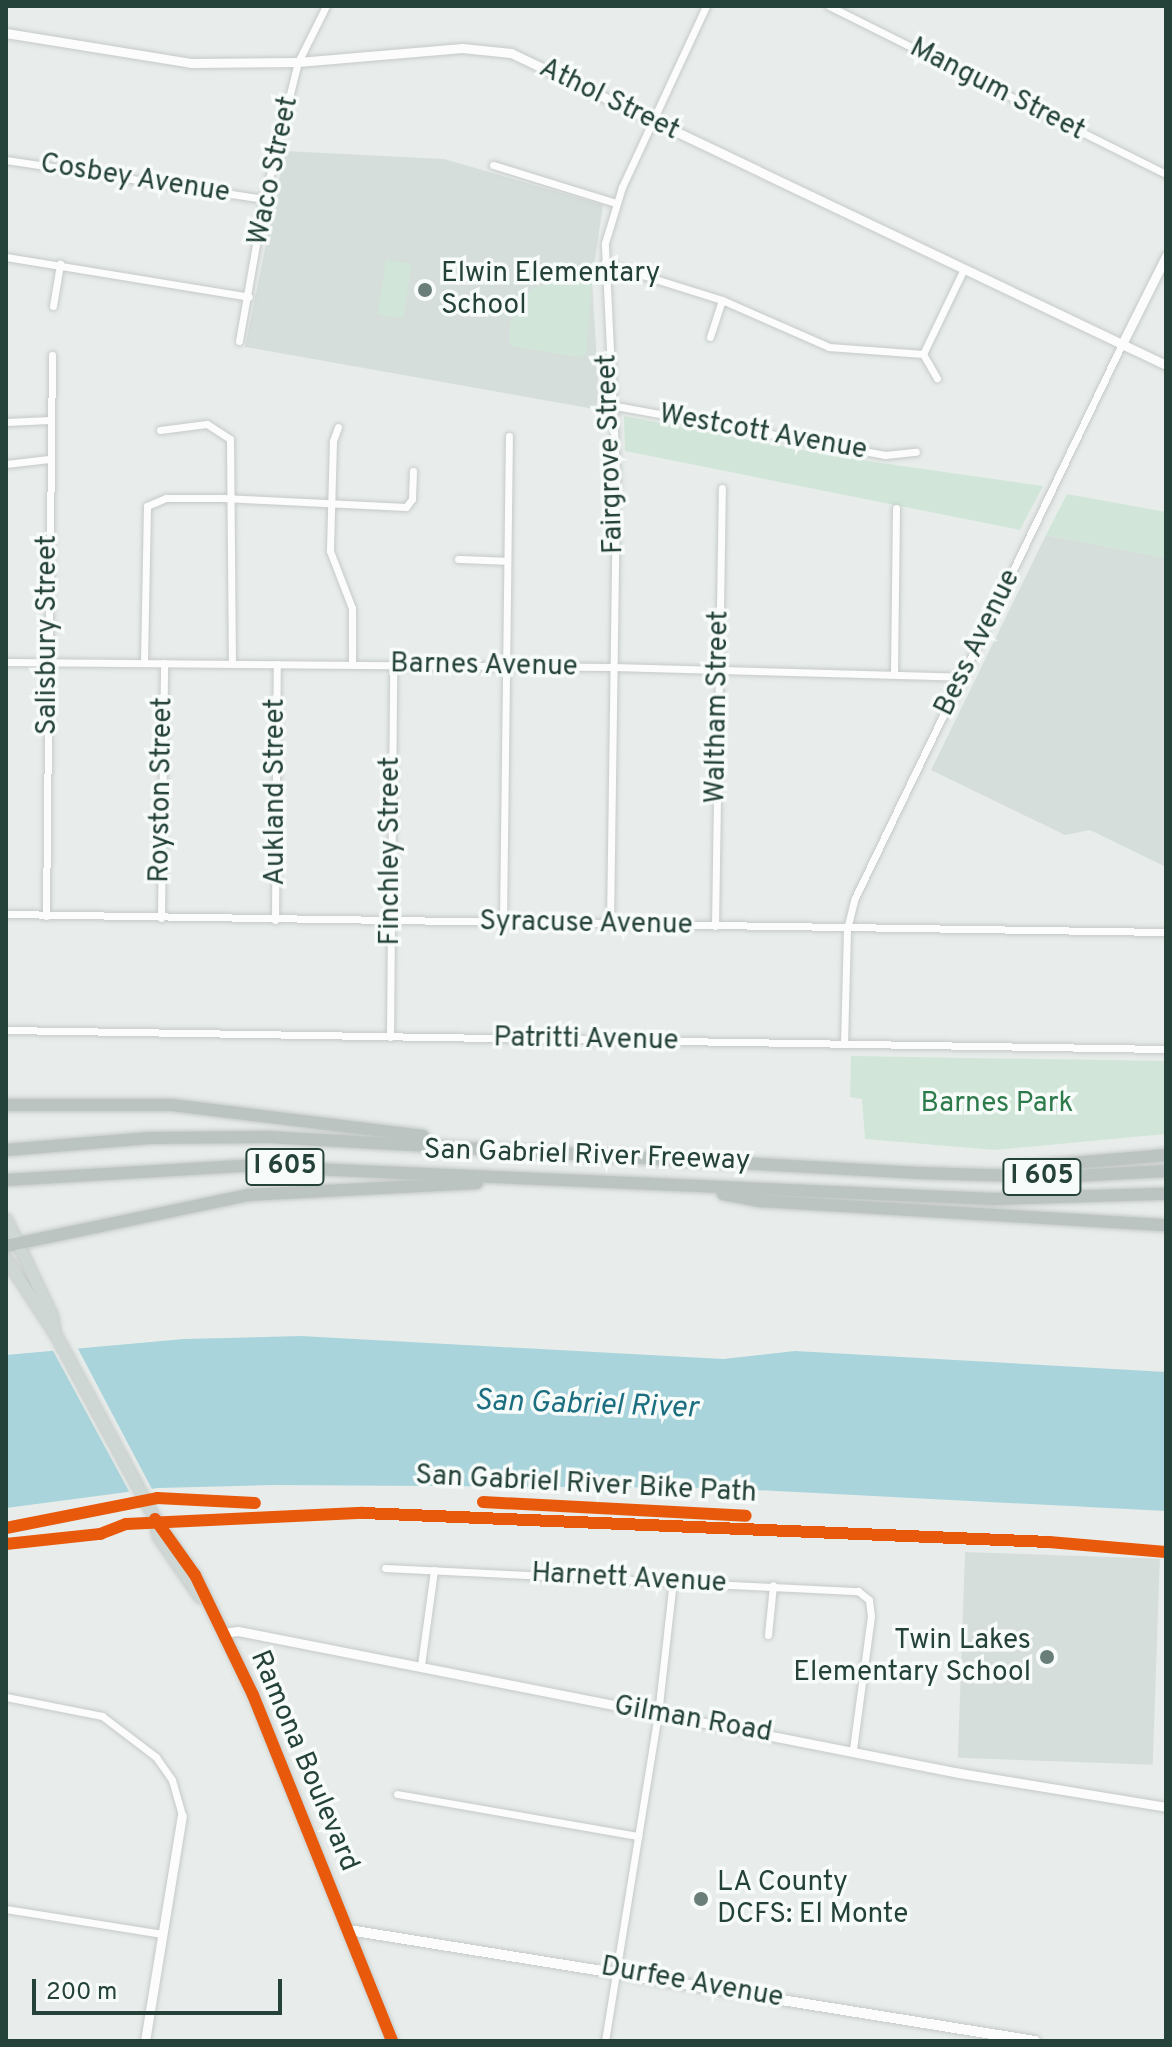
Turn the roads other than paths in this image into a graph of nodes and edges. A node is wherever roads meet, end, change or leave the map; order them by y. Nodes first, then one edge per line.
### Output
1 (326, 6) edge
2 (706, 6) edge
3 (829, 6) edge
4 (6, 33) edge
5 (298, 62) junction
6 (653, 121) junction
7 (6, 160) edge
8 (493, 165) dead end
9 (1166, 174) edge
10 (264, 199) junction
11 (616, 203) junction
12 (1166, 256) edge
13 (6, 257) edge
14 (604, 263) junction
15 (60, 264) junction
16 (963, 271) junction
17 (249, 297) junction
18 (722, 300) junction
19 (53, 306) dead end
20 (710, 337) dead end
21 (239, 341) dead end
22 (1121, 346) junction
23 (923, 354) junction
24 (52, 355) dead end
25 (1166, 365) edge
26 (937, 378) dead end
27 (610, 405) junction
28 (50, 420) junction
29 (6, 422) edge
30 (338, 427) dead end
31 (160, 430) dead end
32 (509, 436) dead end
33 (916, 452) dead end
34 (49, 459) junction
35 (6, 464) edge
36 (413, 471) dead end
37 (722, 488) dead end
38 (233, 500) junction
39 (331, 502) junction
40 (896, 508) dead end
41 (458, 559) dead end
42 (507, 561) junction
43 (6, 662) edge
44 (48, 662) junction
45 (144, 662) junction
46 (164, 663) junction
47 (232, 664) junction
48 (277, 664) junction
49 (352, 664) junction
50 (393, 665) junction
51 (506, 666) junction
52 (613, 667) junction
53 (719, 670) junction
54 (894, 672) junction
55 (962, 677) junction
56 (6, 914) edge
57 (46, 916) junction
58 (161, 918) junction
59 (275, 920) junction
60 (503, 922) junction
61 (391, 923) junction
62 (610, 924) junction
63 (715, 926) junction
64 (847, 929) junction
65 (1166, 932) edge
66 (6, 1030) edge
67 (390, 1037) junction
68 (844, 1044) junction
69 (1166, 1049) edge
70 (6, 1105) edge
71 (509, 1146) junction
72 (6, 1150) edge
73 (1166, 1155) edge
74 (1166, 1171) edge
75 (919, 1173) junction
76 (6, 1180) edge
77 (564, 1181) junction
78 (700, 1190) junction
79 (1166, 1194) edge
80 (1166, 1218) edge
81 (6, 1219) edge
82 (1107, 1221) junction
83 (1166, 1225) edge
84 (13, 1245) edge
85 (6, 1259) edge
86 (54, 1332) junction
87 (385, 1568) dead end
88 (434, 1570) junction
89 (673, 1580) junction
90 (773, 1585) junction
91 (222, 1633) junction
92 (768, 1635) dead end
93 (421, 1665) junction
94 (6, 1697) edge
95 (658, 1714) junction
96 (853, 1750) junction
97 (397, 1794) dead end
98 (1166, 1807) edge
99 (182, 1816) joint
100 (638, 1836) junction
101 (6, 1909) edge
102 (349, 1930) junction
103 (162, 1934) junction
104 (616, 1971) junction
105 (145, 2041) edge
106 (392, 2041) edge
107 (605, 2041) edge
108 (1035, 2041) edge

1 - 5 street, Waco Street
2 - 6 street, Fairgrove Street
3 - 9 street, Mangum Street
4 - 5 street, Athol Street
5 - 6 street, Athol Street
5 - 10 street, Waco Street
6 - 11 street, Fairgrove Street
6 - 16 street, Athol Street
7 - 10 street, Cosbey Avenue
8 - 11 street
10 - 17 street, Waco Street
11 - 14 street, Fairgrove Street
12 - 22 street, Bess Avenue
13 - 15 street
14 - 18 street
14 - 27 street, Fairgrove Street
15 - 17 street
15 - 19 street
16 - 22 street, Athol Street
16 - 23 street
17 - 21 street, Waco Street
18 - 20 street
18 - 23 street
22 - 25 street, Athol Street
22 - 55 street, Bess Avenue
23 - 26 street
24 - 28 street, Salisbury Street
27 - 33 street, Westcott Avenue
27 - 52 street, Fairgrove Street
28 - 29 street
28 - 34 street, Salisbury Street
30 - 39 street
31 - 38 street
32 - 42 street
34 - 35 street
34 - 44 street, Salisbury Street
36 - 39 street
37 - 53 street, Waltham Street
38 - 39 street
38 - 45 street, Royston Street
38 - 47 street
39 - 49 street
40 - 54 street
41 - 42 street
42 - 51 street
43 - 44 street, Barnes Avenue
44 - 45 street, Barnes Avenue
44 - 57 street, Salisbury Street
45 - 46 street, Barnes Avenue
46 - 47 street, Barnes Avenue
46 - 58 street, Royston Street
47 - 48 street, Barnes Avenue
48 - 49 street, Barnes Avenue
48 - 59 street, Aukland Street
49 - 50 street, Barnes Avenue
50 - 51 street, Barnes Avenue
50 - 61 street, Finchley Street
51 - 52 street, Barnes Avenue
51 - 60 street
52 - 53 street, Barnes Avenue
52 - 62 street, Fairgrove Street
53 - 54 street, Barnes Avenue
53 - 63 street, Waltham Street
54 - 55 street, Barnes Avenue
55 - 64 street, Bess Avenue
56 - 57 street, Syracuse Avenue
57 - 58 street, Syracuse Avenue
58 - 59 street, Syracuse Avenue
59 - 61 street, Syracuse Avenue
60 - 61 street, Syracuse Avenue
60 - 62 street, Syracuse Avenue
61 - 67 street, Finchley Street
62 - 63 street, Syracuse Avenue
63 - 64 street, Syracuse Avenue
64 - 65 street, Syracuse Avenue
64 - 68 street, Bess Avenue
66 - 67 street, Patritti Avenue
67 - 68 street, Patritti Avenue
68 - 69 street, Patritti Avenue
70 - 71 highway
71 - 72 highway, San Gabriel River Freeway / I 605
71 - 75 highway, San Gabriel River Freeway / I 605
73 - 75 highway
74 - 75 highway, San Gabriel River Freeway / I 605
76 - 77 highway, San Gabriel River Freeway / I 605
77 - 78 highway, San Gabriel River Freeway / I 605
77 - 84 highway
78 - 79 highway, San Gabriel River Freeway / I 605
78 - 82 highway
80 - 82 highway
81 - 84 main road, Ramona Boulevard
82 - 83 highway
84 - 86 main road, Ramona Boulevard
85 - 86 main road, Ramona Boulevard
86 - 91 main road, Ramona Boulevard
87 - 88 street, Harnett Avenue
88 - 89 street, Harnett Avenue
88 - 93 street
89 - 90 street, Harnett Avenue
89 - 95 street
90 - 92 street
90 - 96 street, Harnett Avenue
91 - 93 street, Gilman Road
91 - 102 main road, Ramona Boulevard
93 - 95 street, Gilman Road
94 - 99 street
95 - 96 street, Gilman Road
95 - 100 street
96 - 98 street, Gilman Road
97 - 100 street
99 - 103 street
100 - 104 street
101 - 103 street
102 - 104 main road, Durfee Avenue
102 - 106 main road, Ramona Boulevard
103 - 105 street
104 - 107 street
104 - 108 main road, Durfee Avenue

